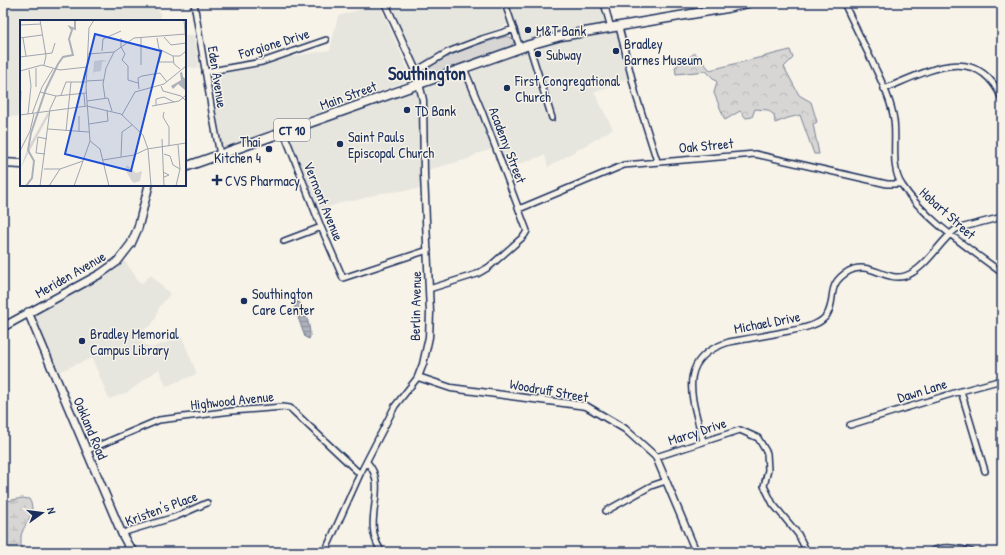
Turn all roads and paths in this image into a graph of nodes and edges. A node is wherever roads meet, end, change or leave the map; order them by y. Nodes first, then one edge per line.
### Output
1 (194, 3) edge
2 (385, 3) edge
3 (505, 3) edge
4 (604, 3) edge
5 (748, 3) edge
6 (844, 3) edge
7 (726, 5) edge
8 (615, 27) junction
9 (514, 29) junction
10 (326, 40) dead end
11 (524, 46) junction
12 (464, 68) junction
13 (416, 71) junction
14 (205, 72) junction
15 (420, 83) junction
16 (884, 89) junction
17 (1002, 99) edge
18 (552, 118) dead end
19 (284, 133) junction
20 (220, 155) junction
21 (657, 161) junction
22 (3, 163) edge
23 (20, 164) edge
24 (186, 168) edge
25 (901, 184) junction
26 (149, 186) edge
27 (519, 210) junction
28 (1002, 217) edge
29 (321, 227) junction
30 (950, 234) junction
31 (284, 241) dead end
32 (428, 250) junction
33 (1002, 273) edge
34 (429, 289) junction
35 (28, 312) junction
36 (3, 327) edge
37 (418, 377) junction
38 (1002, 380) edge
39 (961, 391) junction
40 (850, 425) dead end
41 (703, 441) junction
42 (86, 451) junction
43 (656, 457) junction
44 (366, 462) junction
45 (985, 471) dead end
46 (360, 474) junction
47 (666, 481) junction
48 (207, 503) dead end
49 (606, 511) dead end
50 (122, 534) junction
51 (380, 549) dead end
52 (134, 552) edge
53 (325, 552) edge
54 (696, 552) edge
55 (807, 552) edge
56 (931, 552) edge
57 (972, 552) edge

1 - 14 street, Eden Avenue
2 - 13 street, Berlin Avenue
3 - 9 street
4 - 8 street
5 - 7 highway, CT 10
6 - 16 street, Hobart Street
7 - 8 highway, CT 10
8 - 11 highway, CT 10
8 - 21 street
9 - 11 street
9 - 13 street
10 - 14 street, Forgione Drive
11 - 12 highway, Main Street / CT 10
11 - 18 street
12 - 15 highway, Main Street / CT 10
12 - 27 street, Academy Street
13 - 15 street, Berlin Avenue
14 - 20 street, Eden Avenue
15 - 19 highway, Main Street / CT 10
15 - 32 street, Berlin Avenue
16 - 17 street
16 - 25 street, Hobart Street
19 - 20 highway, Main Street / CT 10
19 - 29 street, Vermont Avenue
20 - 24 highway, Main Street / CT 10
21 - 25 street, Oak Street
21 - 27 street, Oak Street
22 - 23 highway
25 - 30 street, Hobart Street
26 - 35 main road, Meriden Avenue
27 - 34 street, Academy Street
28 - 30 street
29 - 31 street
29 - 32 street, Vermont Avenue
30 - 33 street, Hobart Street
30 - 41 street, Michael Drive
32 - 34 street, Berlin Avenue
34 - 37 street, Berlin Avenue
35 - 36 main road, Meriden Avenue
35 - 42 main road, Oakland Road
37 - 43 street, Woodruff Street
37 - 44 street, Berlin Avenue
38 - 39 street, Dawn Lane
39 - 40 street, Dawn Lane
39 - 45 street
41 - 43 street, Marcy Drive
41 - 55 street, Marcy Drive
42 - 46 street, Highwood Avenue
42 - 50 main road, Oakland Road
43 - 47 street, Woodruff Street
44 - 46 street, Berlin Avenue
44 - 51 street
46 - 53 street, Berlin Avenue
47 - 49 street
47 - 54 street, Woodruff Street
48 - 50 street, Kristen's Place
50 - 52 main road, Oakland Road
56 - 57 street

